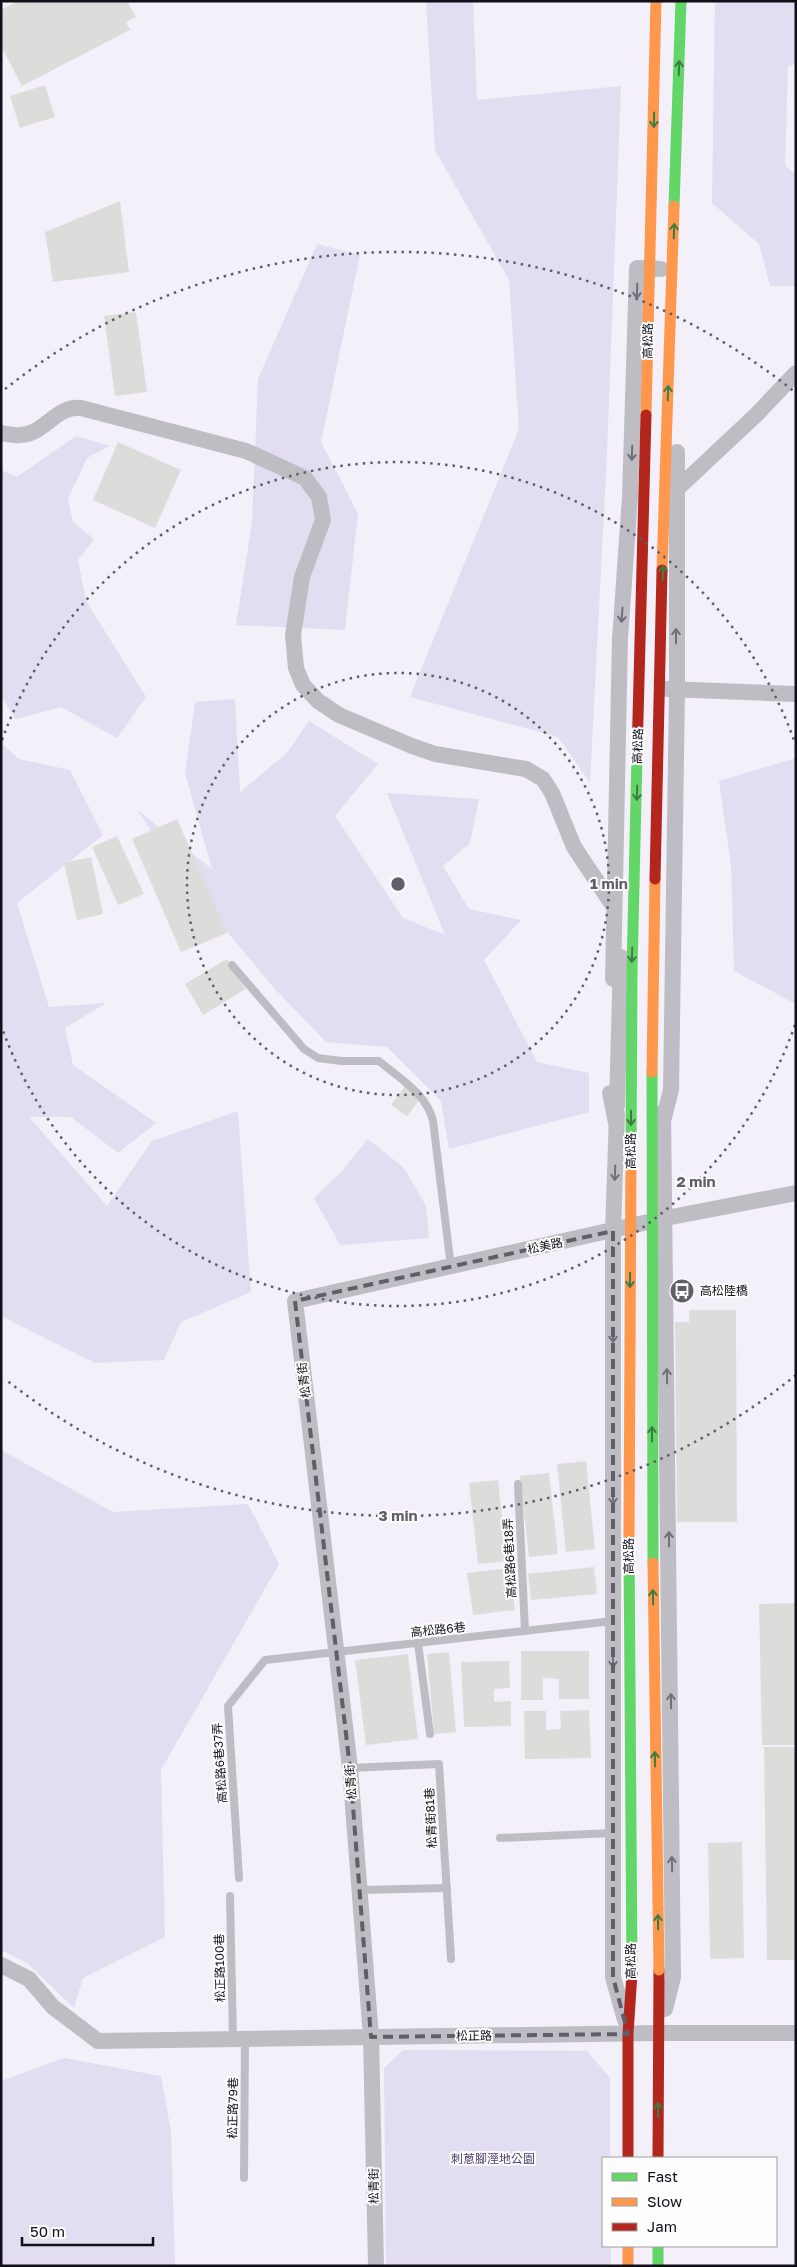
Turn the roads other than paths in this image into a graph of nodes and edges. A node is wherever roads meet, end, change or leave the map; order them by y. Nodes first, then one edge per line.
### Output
1 (656, 1) edge
2 (681, 1) edge
3 (796, 373) edge
4 (1, 433) edge
5 (676, 490) junction
6 (630, 497) junction
7 (641, 639) junction
8 (660, 639) junction
9 (619, 686) junction
10 (677, 689) junction
11 (796, 694) edge
12 (614, 907) junction
13 (232, 965) dead end
14 (663, 1121) junction
15 (616, 1123) junction
16 (796, 1194) edge
17 (666, 1218) junction
18 (612, 1231) junction
19 (452, 1267) junction
20 (295, 1301) joint
21 (518, 1484) dead end
22 (613, 1621) junction
23 (525, 1631) junction
24 (418, 1643) junction
25 (336, 1652) junction
26 (265, 1660) joint
27 (430, 1734) dead end
28 (350, 1768) junction
29 (613, 1832) junction
30 (500, 1838) dead end
31 (239, 1878) dead end
32 (447, 1888) junction
33 (360, 1890) junction
34 (230, 1896) dead end
35 (451, 1959) dead end
36 (1, 1965) edge
37 (658, 2033) junction
38 (796, 2033) edge
39 (628, 2034) junction
40 (371, 2037) junction
41 (239, 2039) junction
42 (628, 2157) edge
43 (658, 2157) edge
44 (244, 2178) dead end
45 (628, 2247) edge
46 (658, 2247) edge
47 (376, 2266) edge
48 (628, 2266) edge
49 (658, 2266) edge

1 -> 7 street, 高松路, bridge
8 -> 2 street, 高松路, bridge
3 - 5 street
4 - 12 street
5 - 6 street
5 -> 6 street, 高松路
10 -> 5 street, 高松路
6 -> 9 street, 高松路
7 - 15 street, 高松路, bridge
7 -> 39 street, 高松路, bridge
8 - 14 street, 高松路, bridge
37 -> 8 street, 高松路, bridge
9 - 10 street
9 - 12 street, 高松路
10 - 11 street
10 - 14 street, 高松路
12 - 15 street, 高松路
13 - 19 lane
14 - 17 street, 高松路
15 -> 18 street, 高松路
16 - 17 street, 松美路
17 - 18 street, 松美路
37 -> 17 street, 高松路
18 - 19 street, 松美路
18 -> 22 street, 高松路
19 - 20 street, 松美路
20 - 25 street, 松青街
21 - 23 lane, 高松路6巷18弄
22 - 23 lane, 高松路6巷
22 -> 29 street, 高松路
23 - 24 lane, 高松路6巷
24 - 25 lane, 高松路6巷
24 - 27 lane
25 - 26 lane, 高松路6巷
25 - 28 street, 松青街
26 - 31 lane, 高松路6巷37弄
28 - 32 lane, 松青街81巷
28 - 33 street, 松青街
29 - 30 lane
29 - 39 street, 高松路
32 - 33 lane
32 - 35 lane, 松青街81巷
33 - 40 street, 松青街
34 - 41 lane, 松正路100巷
36 - 41 street, 松正路
37 - 38 street, 松正路
37 - 39 street, 松正路
43 -> 37 street, 高松路
39 - 40 street, 松正路
39 - 42 street, 高松路
40 - 41 street, 松正路
40 - 47 street, 松青街
41 - 44 lane, 松正路79巷
45 - 48 street
46 - 49 street

